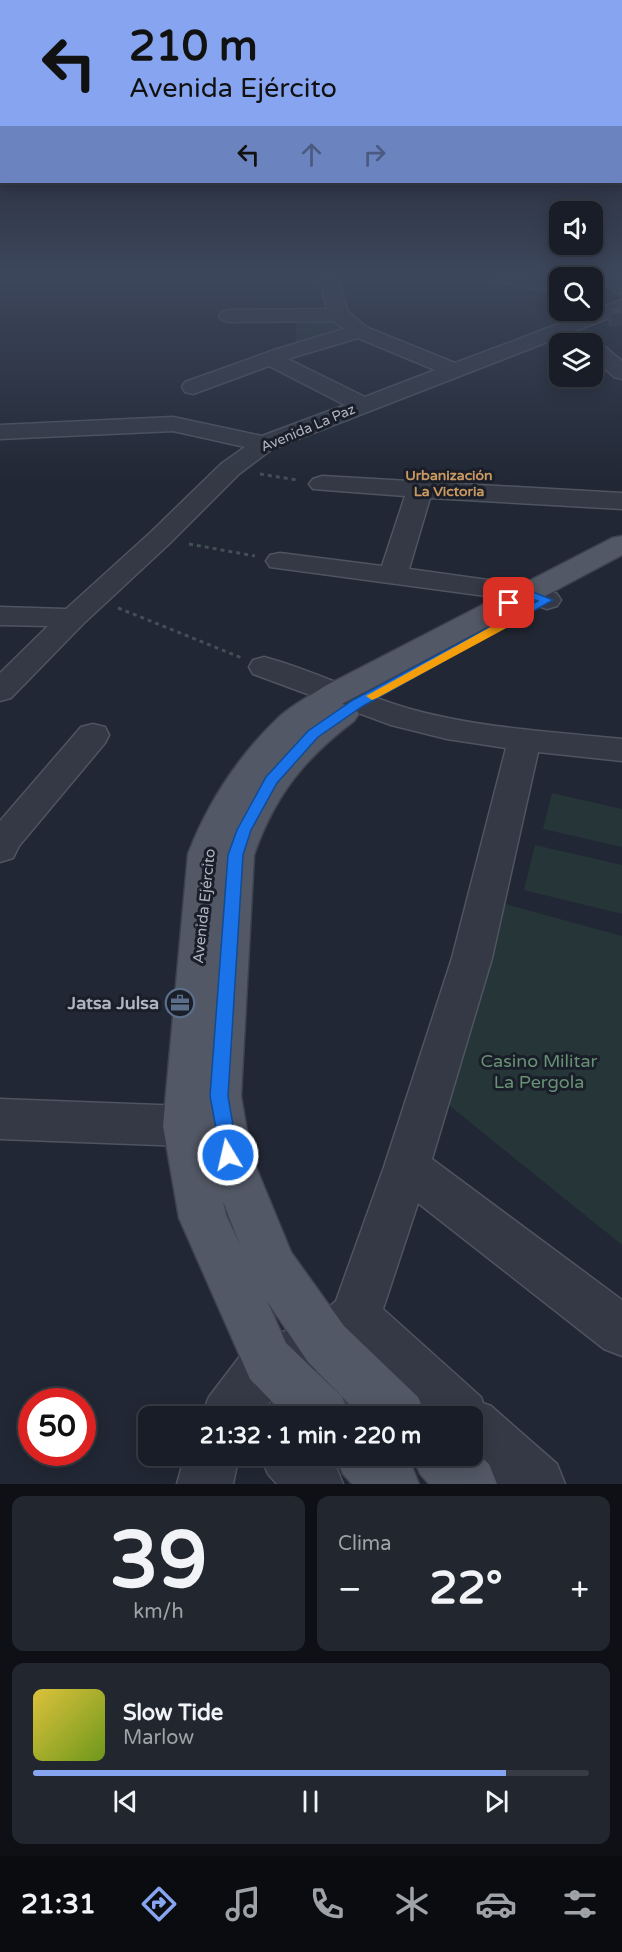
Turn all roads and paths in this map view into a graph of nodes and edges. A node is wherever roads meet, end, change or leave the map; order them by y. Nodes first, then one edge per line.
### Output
1 (275, 345) edge
2 (312, 345) edge
3 (393, 345) edge
4 (521, 345) edge
5 (603, 355) edge
6 (277, 356) junction
7 (454, 371) junction
8 (622, 372) edge
9 (194, 387) dead end
10 (363, 405) junction
11 (0, 432) edge
12 (264, 444) junction
13 (230, 469) junction
14 (322, 484) joint
15 (419, 491) junction
16 (622, 501) edge
17 (160, 538) junction
18 (622, 544) edge
19 (622, 560) edge
20 (280, 561) joint
21 (393, 574) junction
22 (96, 597) junction
23 (538, 597) junction
24 (0, 616) edge
25 (73, 618) junction
26 (264, 667) joint
27 (0, 691) edge
28 (347, 698) junction
29 (93, 735) dead end
30 (524, 740) junction
31 (622, 750) edge
32 (0, 849) edge
33 (221, 855) junction
34 (0, 1119) edge
35 (185, 1126) junction
36 (407, 1167) junction
37 (340, 1331) junction
38 (622, 1331) edge
39 (268, 1361) junction
40 (242, 1406) edge
41 (313, 1406) edge
42 (392, 1406) edge
43 (448, 1406) edge
44 (483, 1435) edge
45 (209, 1466) edge
46 (298, 1466) edge
47 (373, 1466) edge
48 (450, 1466) edge
49 (205, 1484) edge
50 (315, 1484) edge
51 (391, 1484) edge
52 (469, 1484) edge
53 (537, 1484) edge

1 - 6 street
2 - 6 street
3 - 7 street
4 - 7 street, Avenida La Paz
5 - 8 street
6 - 9 street
6 - 10 street
7 - 10 street, Avenida La Paz
10 - 12 street, Avenida La Paz
11 - 12 street
12 - 13 street, Avenida La Paz
13 - 14 path
13 - 17 street, Avenida La Paz
14 - 15 street
15 - 16 street
15 - 21 street
17 - 20 path
17 - 22 street, Avenida La Paz
18 - 23 main road, Avenida Ejército
19 - 23 main road, Avenida Ejército
20 - 21 street
21 - 23 street
22 - 25 street, Avenida La Paz
22 - 26 path
23 - 28 main road, Avenida Ejército
24 - 25 street
25 - 27 street, Avenida La Paz
26 - 28 street
28 - 30 street
28 - 33 main road, Avenida Ejército
29 - 32 street
30 - 31 street
30 - 36 street
33 - 35 main road, Avenida Ejército
33 - 37 main road, Avenida Ejército
34 - 35 street
35 - 39 main road, Avenida Ejército
36 - 37 street
36 - 38 street
37 - 39 street
37 - 42 main road, Avenida Ejército
37 - 43 street
39 - 40 street
39 - 41 main road, Avenida Ejército
44 - 53 street
45 - 49 street
46 - 50 street
47 - 51 main road
48 - 52 main road

